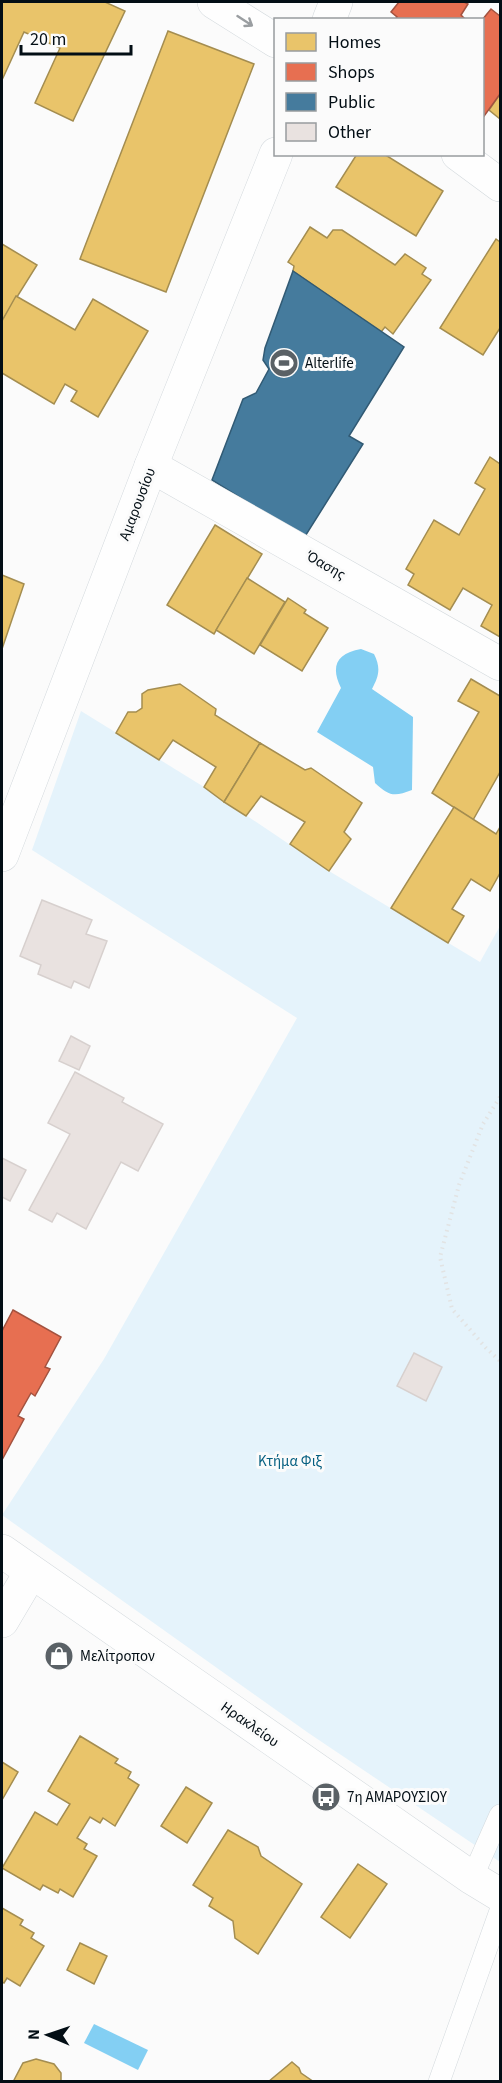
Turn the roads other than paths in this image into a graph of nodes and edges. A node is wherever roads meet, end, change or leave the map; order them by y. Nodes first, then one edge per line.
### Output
1 (214, 2) edge
2 (336, 2) edge
3 (330, 18) edge
4 (274, 40) edge
5 (275, 156) edge
6 (461, 156) edge
7 (501, 186) edge
8 (152, 466) junction
9 (501, 664) edge
10 (2, 850) edge
11 (2, 1551) edge
12 (31, 1572) junction
13 (2, 1621) edge
14 (501, 1815) edge
15 (472, 1878) junction
16 (501, 1894) edge
17 (501, 1911) edge
18 (439, 2082) edge

1 -> 4 main road
2 - 3 main road
5 - 8 main road, Αμαρουσίου
6 - 7 main road
8 - 9 main road, Όασης
8 - 10 main road, Αμαρουσίου
11 - 12 main road, Ηρακλείου
12 - 13 main road
12 - 15 main road, Ηρακλείου
14 - 15 lane
15 - 16 main road, Ηρακλείου
17 - 18 lane

